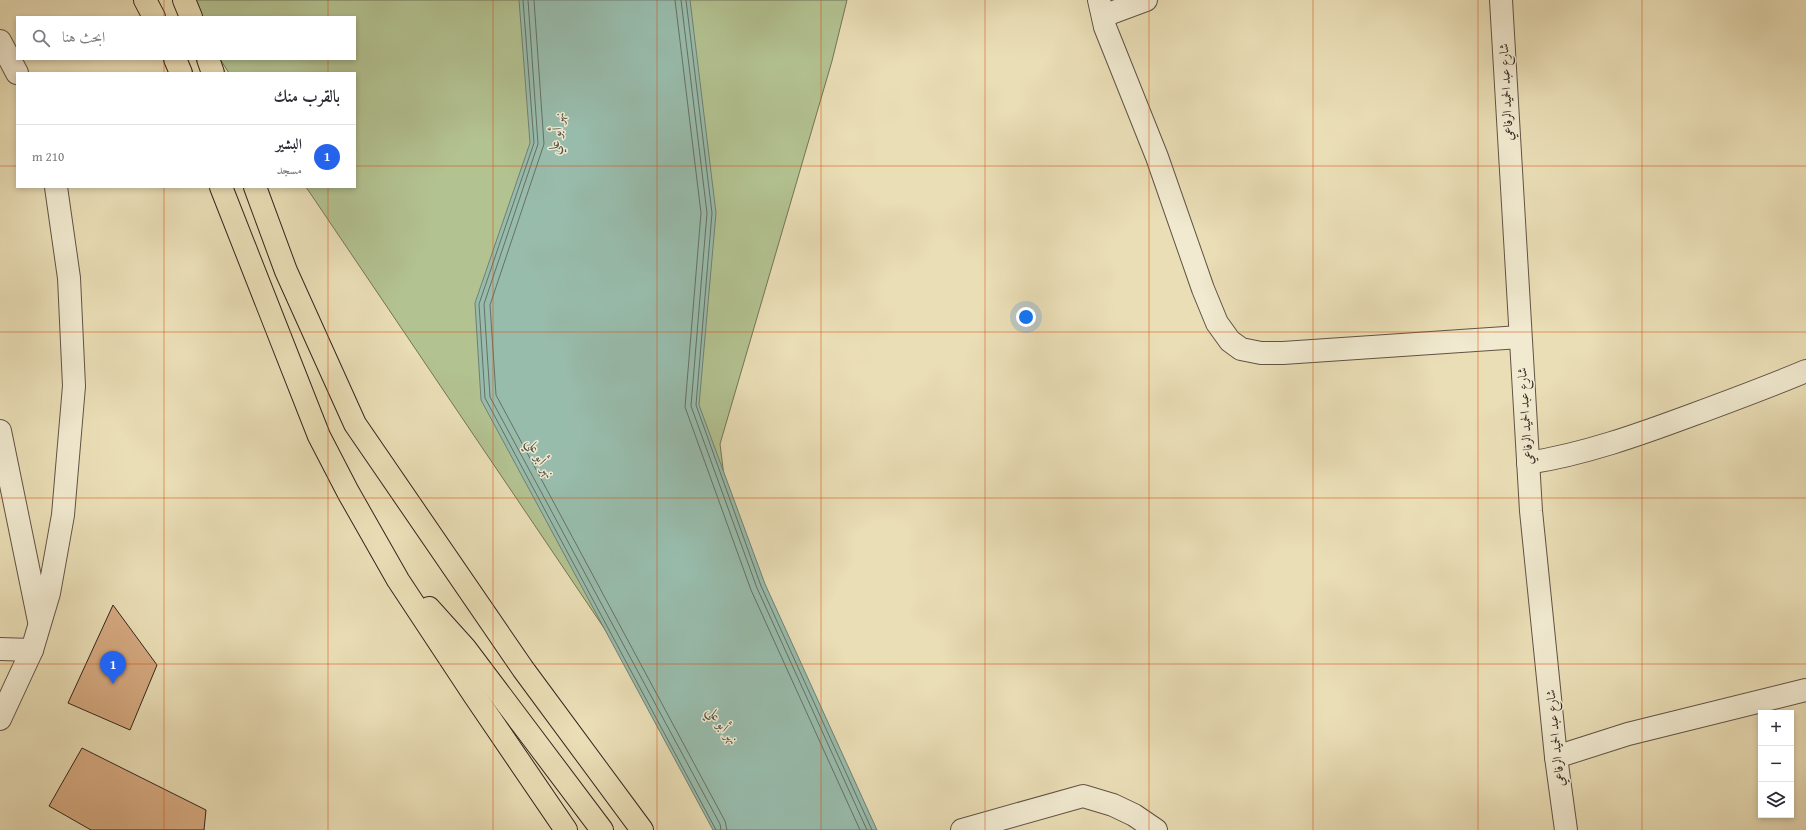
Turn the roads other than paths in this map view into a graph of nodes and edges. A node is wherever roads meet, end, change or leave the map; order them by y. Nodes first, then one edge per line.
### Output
1 (145, 0) edge
2 (184, 0) edge
3 (1146, 0) edge
4 (1501, 0) edge
5 (1101, 8) edge
6 (153, 16) edge
7 (191, 16) edge
8 (0, 41) edge
9 (175, 60) edge
10 (208, 60) edge
11 (16, 72) edge
12 (181, 72) edge
13 (213, 72) edge
14 (56, 188) edge
15 (221, 188) edge
16 (255, 188) edge
17 (1520, 338) junction
18 (1806, 371) edge
19 (0, 430) edge
20 (1528, 463) junction
21 (398, 580) junction
22 (39, 623) junction
23 (0, 649) edge
24 (32, 650) junction
25 (1806, 690) edge
26 (0, 719) edge
27 (1556, 757) junction
28 (566, 830) edge
29 (602, 830) edge
30 (642, 830) edge
31 (962, 830) edge
32 (1156, 830) edge
33 (1566, 830) edge

1 - 6 main road
2 - 7 main road
3 - 5 street
4 - 17 street, شارع عبد الحميد الرفاعي
5 - 17 street
8 - 11 street
9 - 12 main road
10 - 13 main road
14 - 22 street
15 - 21 main road
16 - 30 main road
17 - 20 street, شارع عبد الحميد الرفاعي
18 - 20 street
19 - 22 street
20 - 27 street, شارع عبد الحميد الرفاعي
21 - 28 main road
21 - 29 main road
22 - 24 street
23 - 24 street
24 - 26 street
25 - 27 street
27 - 33 street, شارع عبد الحميد الرفاعي
31 - 32 street

